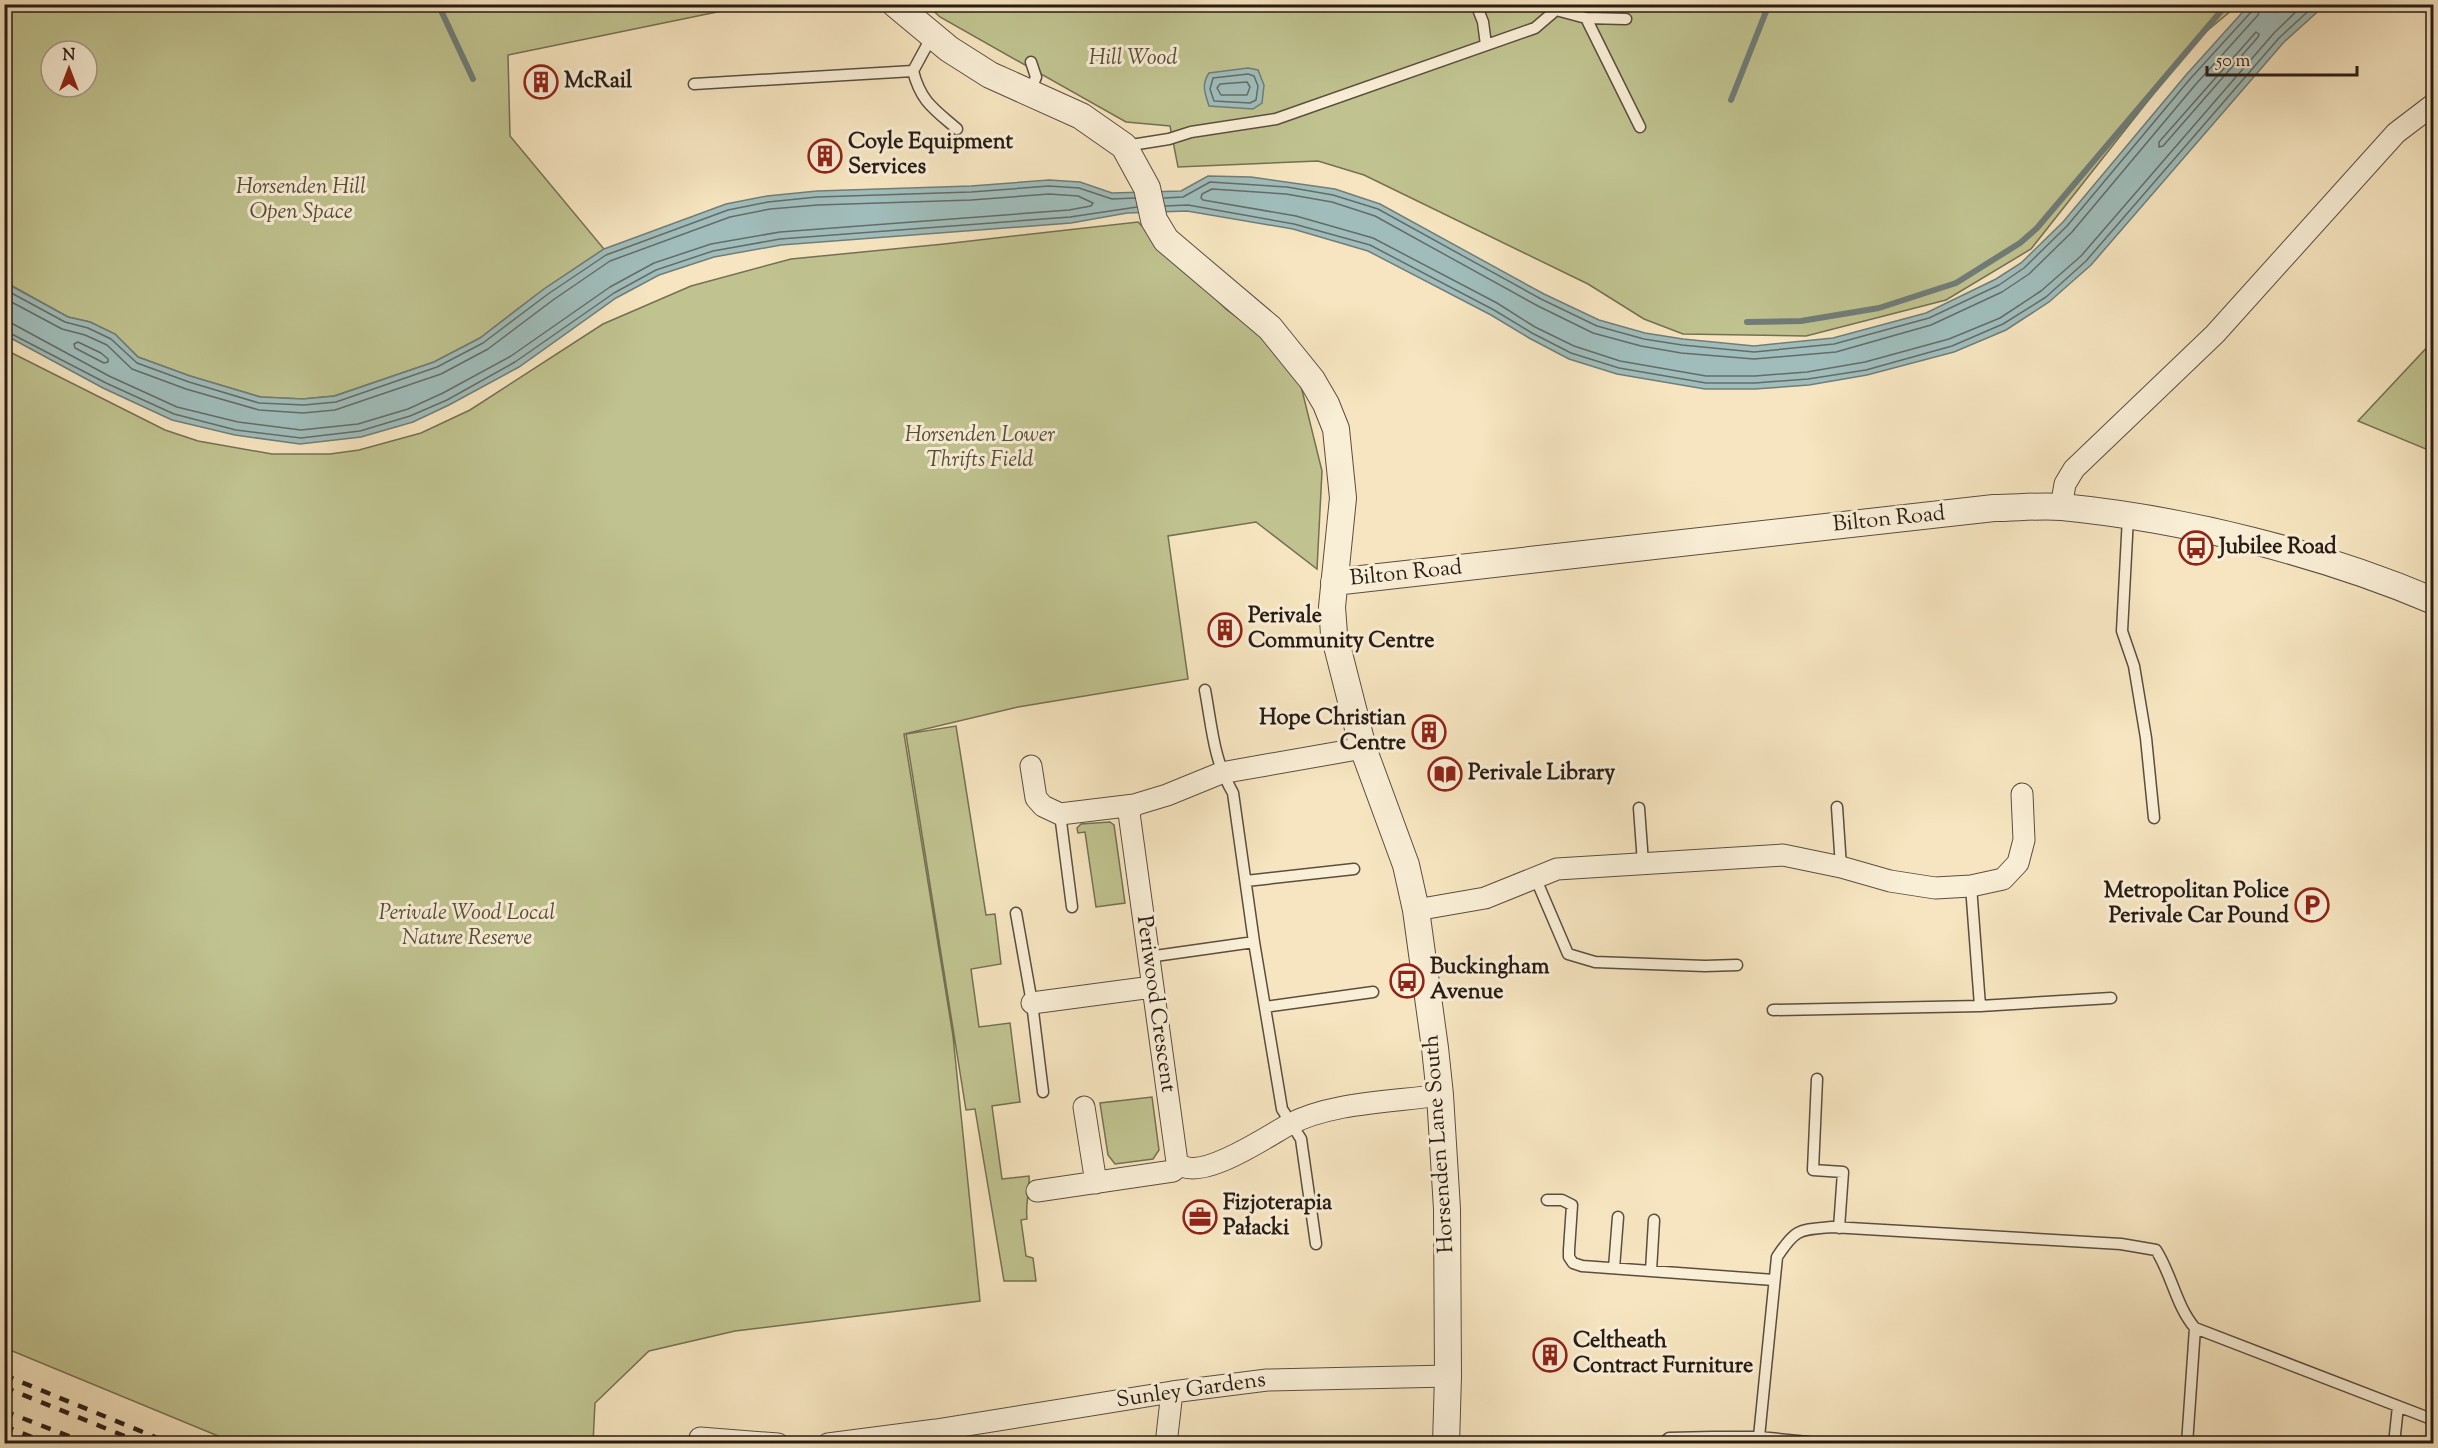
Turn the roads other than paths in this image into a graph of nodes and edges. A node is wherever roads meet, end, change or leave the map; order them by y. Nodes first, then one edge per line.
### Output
1 (895, 4) edge
2 (1476, 4) edge
3 (1557, 7) edge
4 (1586, 18) junction
5 (1626, 20) dead end
6 (932, 36) junction
7 (1486, 45) junction
8 (1031, 62) dead end
9 (913, 71) junction
10 (694, 84) dead end
11 (1030, 92) junction
12 (2433, 104) edge
13 (1640, 127) dead end
14 (957, 129) dead end
15 (1124, 146) junction
16 (2061, 507) junction
17 (2128, 517) junction
18 (1334, 582) junction
19 (2433, 601) edge
20 (1205, 690) dead end
21 (1363, 748) junction
22 (1030, 766) dead end
23 (1221, 773) junction
24 (2022, 794) dead end
25 (1134, 805) junction
26 (1837, 807) dead end
27 (1639, 808) dead end
28 (1060, 814) junction
29 (2154, 818) dead end
30 (1643, 863) junction
31 (1841, 867) junction
32 (1354, 869) dead end
33 (1535, 877) junction
34 (1246, 881) junction
35 (1971, 886) junction
36 (1071, 907) dead end
37 (1416, 910) junction
38 (1016, 913) dead end
39 (1254, 942) junction
40 (1148, 957) junction
41 (1737, 965) dead end
42 (1152, 987) junction
43 (1373, 992) dead end
44 (2111, 998) dead end
45 (1032, 1003) junction
46 (1980, 1006) junction
47 (1265, 1007) junction
48 (1773, 1010) dead end
49 (1817, 1079) dead end
50 (1043, 1092) dead end
51 (1440, 1095) junction
52 (1084, 1107) dead end
53 (1291, 1123) junction
54 (1180, 1165) junction
55 (1096, 1183) junction
56 (1037, 1191) dead end
57 (1547, 1200) dead end
58 (1618, 1217) dead end
59 (1654, 1220) dead end
60 (1839, 1228) junction
61 (1316, 1244) dead end
62 (1614, 1268) junction
63 (1651, 1271) junction
64 (1774, 1280) junction
65 (2195, 1328) junction
66 (1448, 1376) junction
67 (1172, 1392) junction
68 (2398, 1406) junction
69 (2433, 1420) edge
70 (932, 1437) edge
71 (1759, 1437) junction
72 (728, 1443) edge
73 (778, 1443) edge
74 (828, 1443) edge
75 (1166, 1443) edge
76 (1446, 1443) edge
77 (1662, 1443) edge
78 (1828, 1443) edge
79 (2187, 1443) edge
80 (2394, 1443) edge

1 - 6 street
2 - 7 lane
3 - 4 lane
3 - 7 lane
4 - 5 lane
4 - 13 lane
6 - 9 lane
6 - 11 street
7 - 15 lane
8 - 11 lane
9 - 10 lane
9 - 14 lane
11 - 15 street
12 - 16 street
15 - 18 street, Horsenden Lane South
16 - 17 street, Bilton Road
16 - 18 street, Bilton Road
17 - 19 street, Bilton Road
17 - 29 lane
18 - 21 street, Horsenden Lane South
20 - 23 lane
21 - 23 street
21 - 37 street, Horsenden Lane South
22 - 28 street
23 - 25 street
23 - 34 lane
24 - 35 street
25 - 28 street
25 - 40 street, Periwood Crescent
26 - 31 lane
27 - 30 lane
28 - 36 lane
30 - 31 street
30 - 33 street
31 - 35 street
32 - 34 lane
33 - 37 street
33 - 41 lane
34 - 39 lane
35 - 46 lane
37 - 51 street, Horsenden Lane South
38 - 45 lane
39 - 40 lane
39 - 47 lane
40 - 42 street, Periwood Crescent
42 - 45 street
42 - 54 street, Periwood Crescent
43 - 47 lane
44 - 46 lane
45 - 50 lane
46 - 48 lane
47 - 53 lane
49 - 60 lane
51 - 53 street
51 - 66 street, Horsenden Lane South
52 - 55 street
53 - 54 street
53 - 61 lane
54 - 55 street
55 - 56 street
57 - 62 lane
58 - 62 lane
59 - 63 lane
60 - 64 lane
60 - 65 lane
62 - 63 lane
63 - 64 lane
64 - 71 lane
65 - 68 lane
65 - 79 lane
66 - 67 street, Sunley Gardens
66 - 76 street, Horsenden Lane South
67 - 70 street, Sunley Gardens
67 - 75 street
68 - 69 lane
68 - 80 lane
70 - 74 street, Sunley Gardens
71 - 77 lane
71 - 78 lane
72 - 73 street

